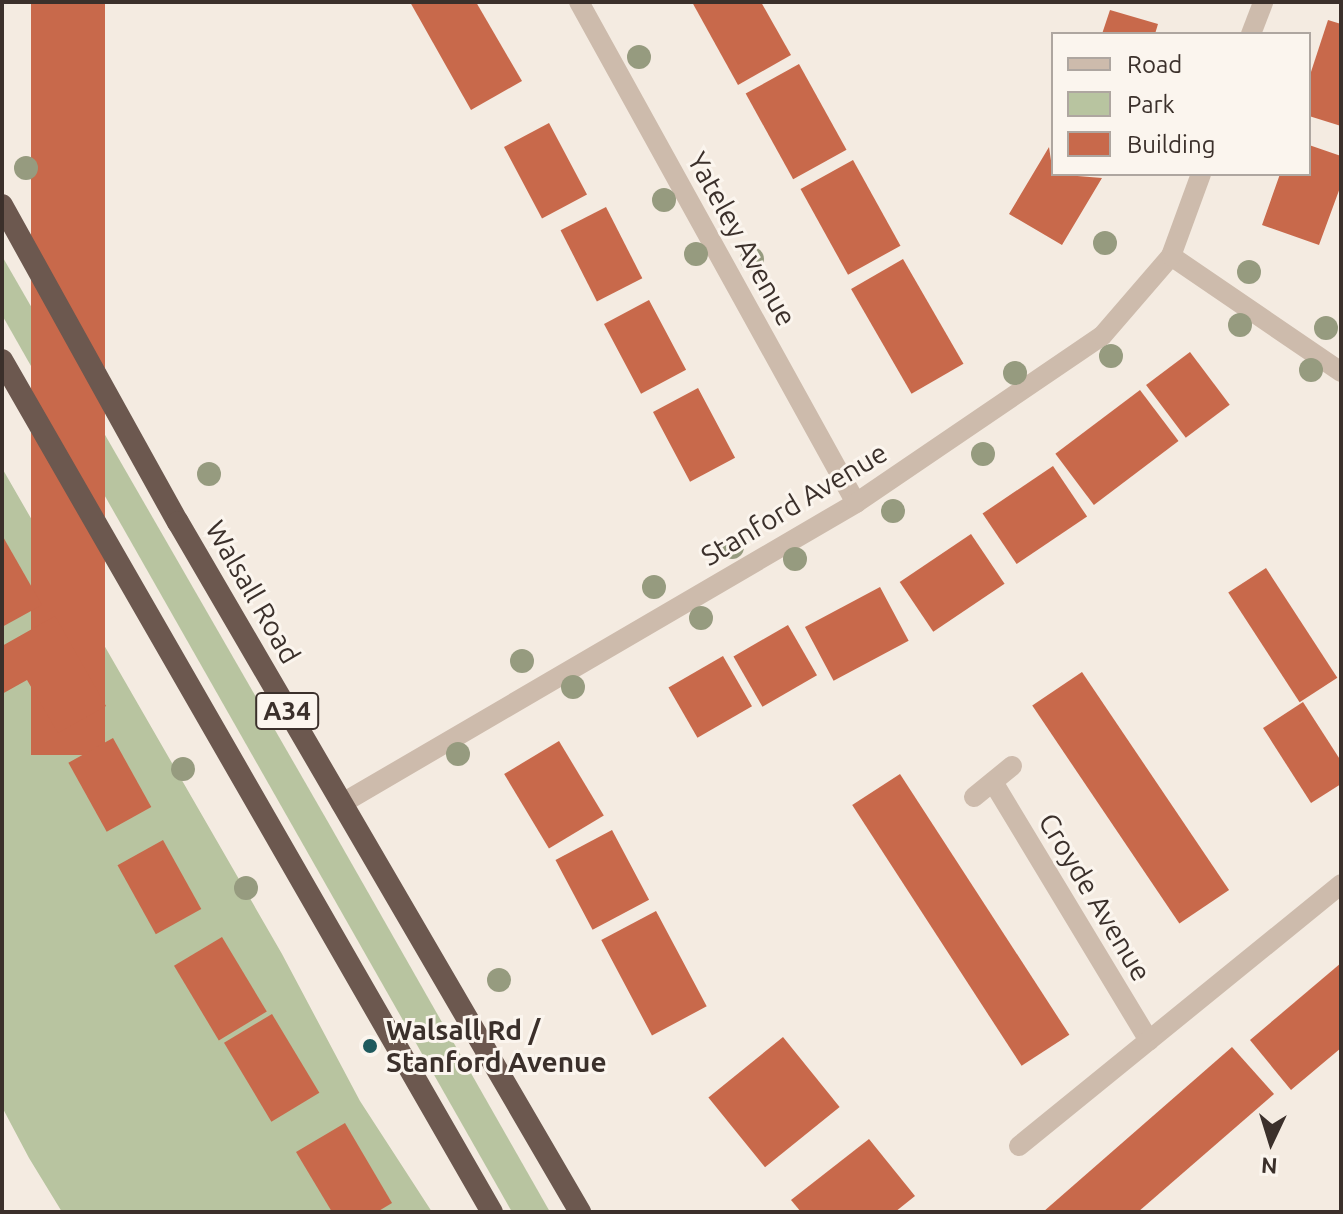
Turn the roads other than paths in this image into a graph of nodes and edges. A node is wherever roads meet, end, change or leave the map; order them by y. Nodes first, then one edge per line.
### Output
1 (579, 2) edge
2 (1263, 2) edge
3 (1252, 32) edge
4 (1200, 176) edge
5 (2, 205) edge
6 (1171, 256) junction
7 (2, 360) edge
8 (1341, 372) edge
9 (856, 503) junction
10 (1012, 766) dead end
11 (993, 782) junction
12 (974, 797) dead end
13 (341, 804) junction
14 (1341, 884) edge
15 (1149, 1041) junction
16 (1019, 1146) dead end
17 (492, 1212) edge
18 (580, 1212) edge

1 - 9 street, Yateley Avenue
2 - 3 street
4 - 6 street, Stanford Avenue
5 - 13 highway, Walsall Road / A34
6 - 8 street
6 - 9 street, Stanford Avenue
7 - 17 highway, A34
9 - 13 street, Stanford Avenue
10 - 11 street
11 - 12 street
11 - 15 street, Croyde Avenue
13 - 18 highway, Walsall Road / A34
14 - 15 street
15 - 16 street

